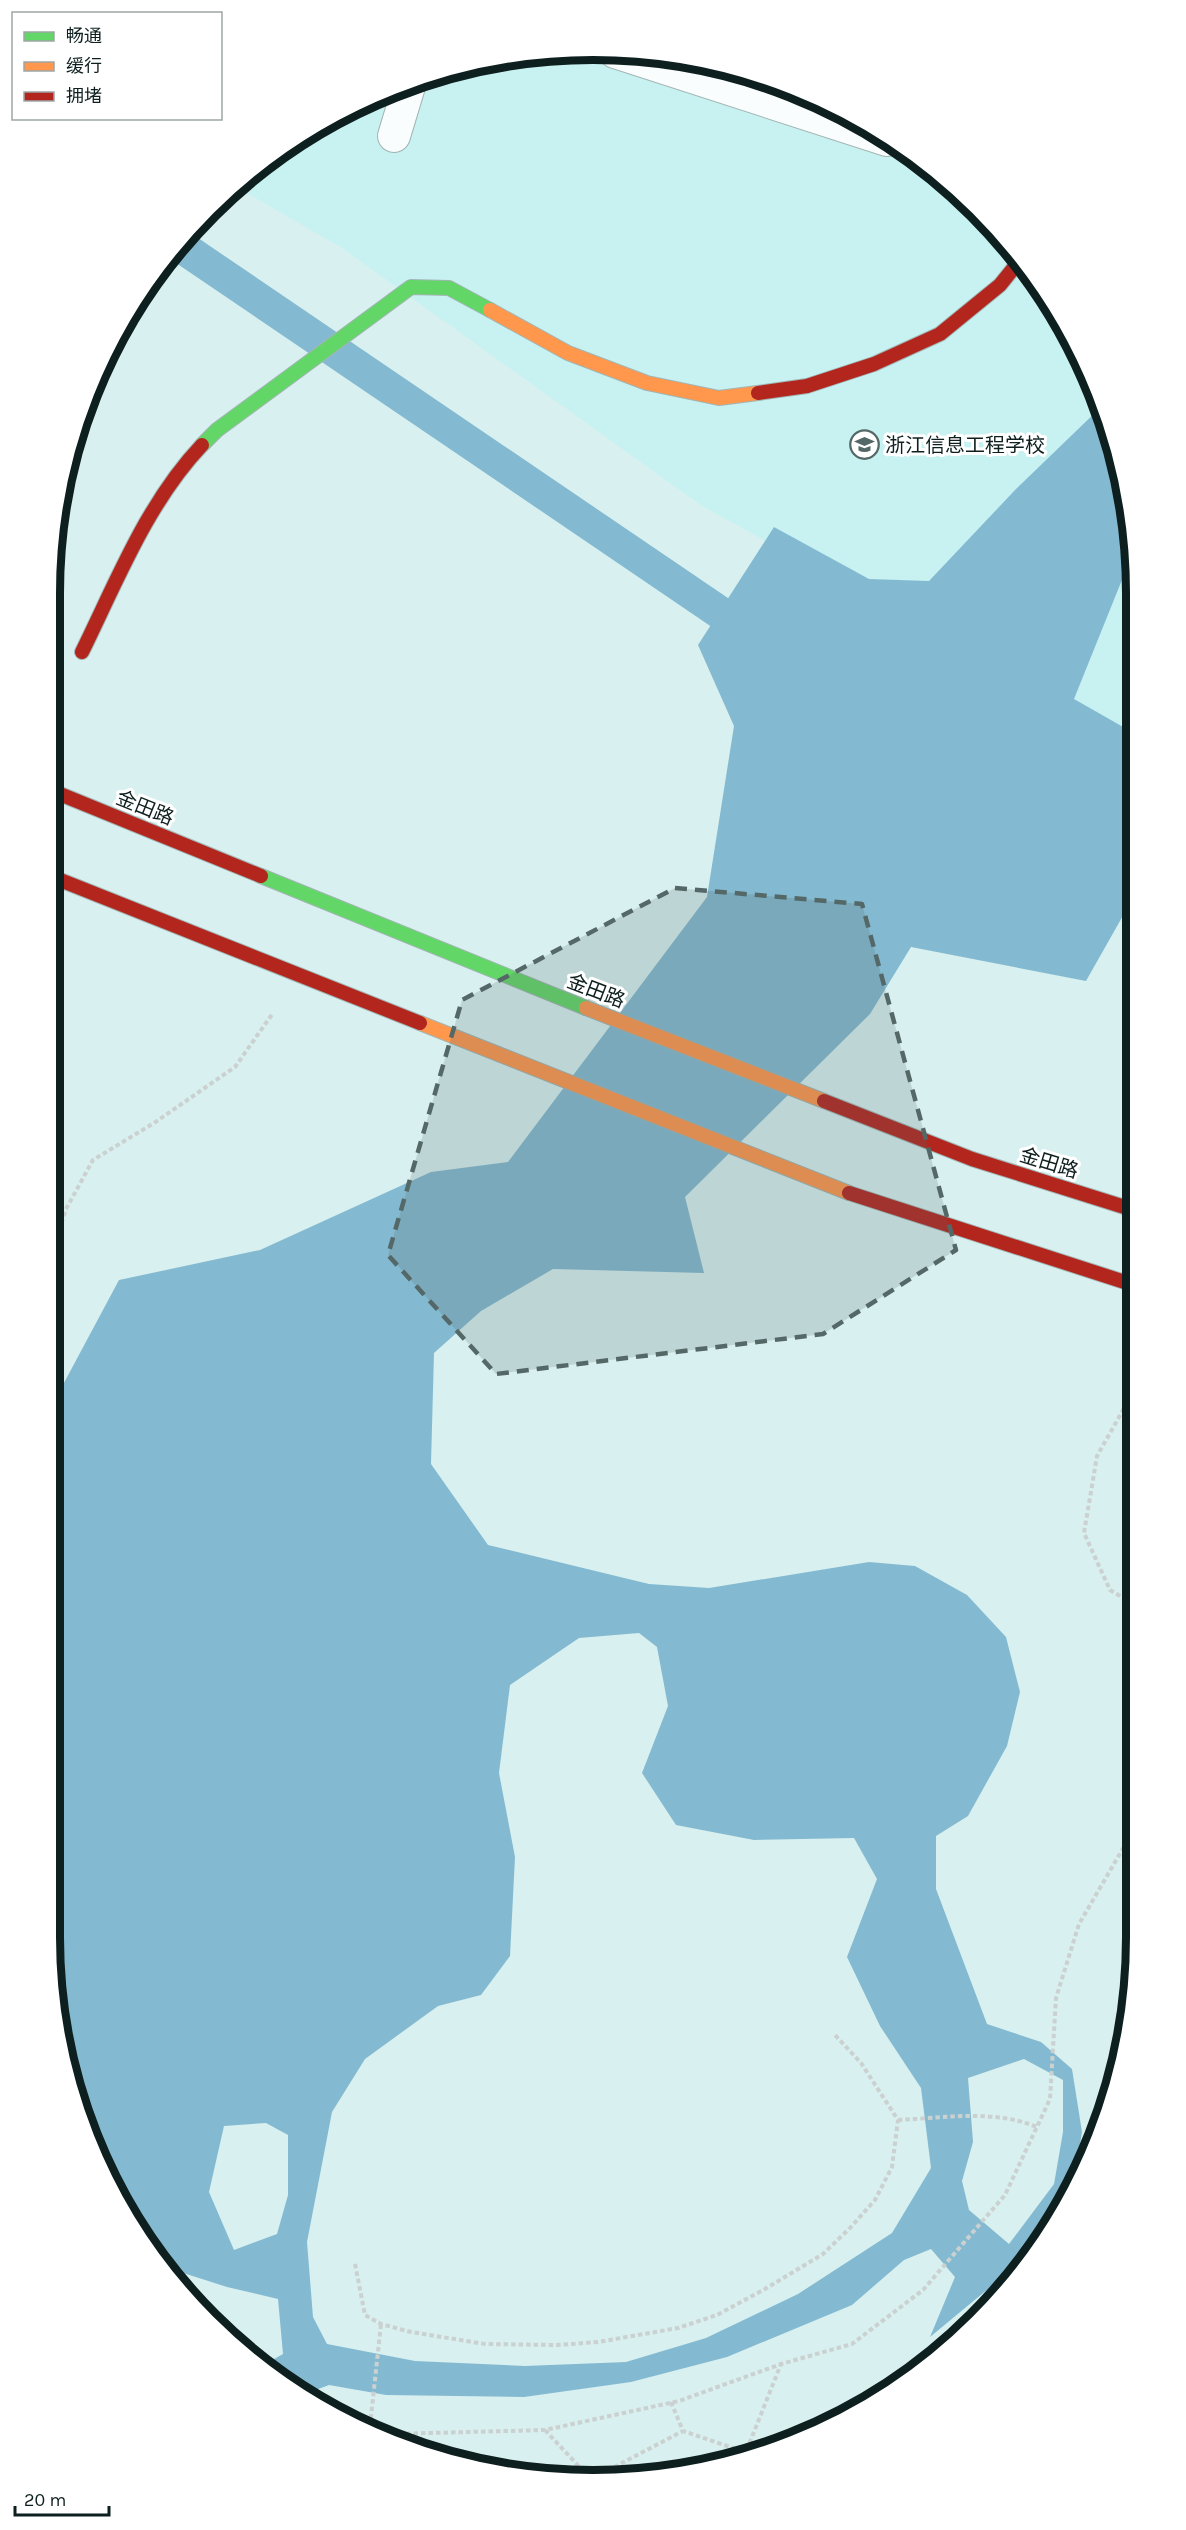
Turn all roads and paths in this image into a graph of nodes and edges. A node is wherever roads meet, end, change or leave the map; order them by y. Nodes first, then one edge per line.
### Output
1 (651, 64) edge
2 (407, 94) edge
3 (862, 132) edge
4 (394, 136) dead end
5 (1014, 267) edge
6 (82, 652) dead end
7 (60, 794) edge
8 (60, 880) edge
9 (273, 1013) dead end
10 (1126, 1207) edge
11 (60, 1228) edge
12 (1126, 1282) edge
13 (1126, 1405) edge
14 (1126, 1600) edge
15 (1126, 1843) edge
16 (835, 2035) dead end
17 (898, 2120) junction
18 (1037, 2127) junction
19 (355, 2264) dead end
20 (381, 2324) junction
21 (781, 2364) junction
22 (671, 2402) junction
23 (371, 2421) edge
24 (545, 2430) junction
25 (682, 2431) junction
26 (401, 2434) edge
27 (748, 2447) edge
28 (734, 2451) edge
29 (582, 2470) edge
30 (609, 2470) edge

1 - 3 street
2 - 4 street
5 - 6 street
7 - 10 street, 金田路
8 - 12 street
9 - 11 path
13 - 14 path
15 - 18 path
16 - 17 path
17 - 18 path
17 - 20 path
18 - 21 path
19 - 20 path
20 - 23 path
21 - 22 path
21 - 27 path
22 - 24 path
22 - 25 path
24 - 26 path
24 - 29 path
25 - 28 path
25 - 30 path

